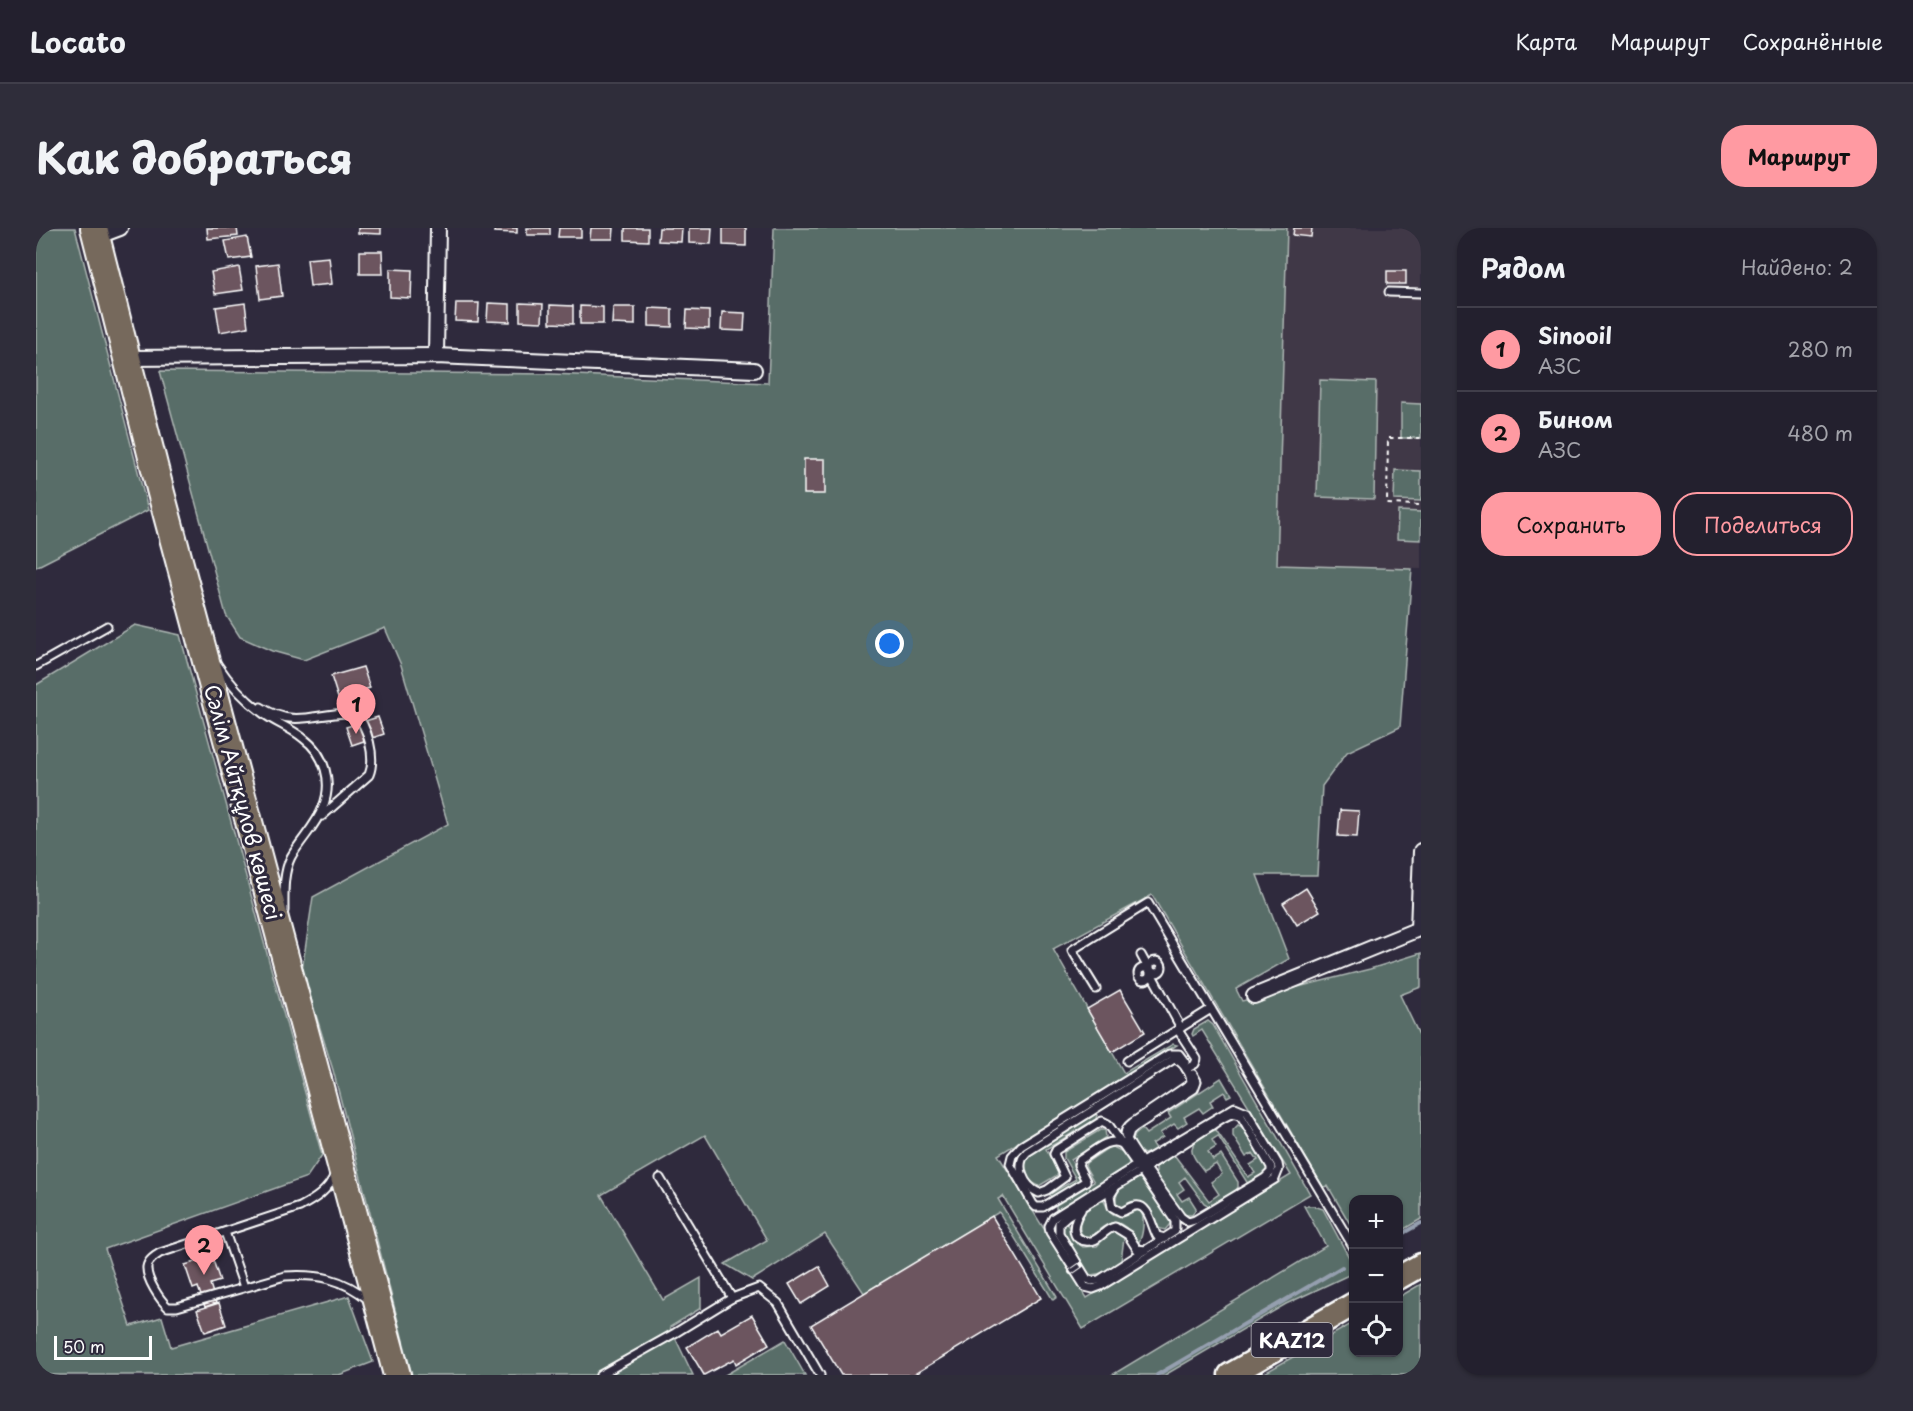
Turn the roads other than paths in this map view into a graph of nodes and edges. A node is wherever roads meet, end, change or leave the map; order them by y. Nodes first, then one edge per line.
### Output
1 (120, 228) edge
2 (438, 228) edge
3 (95, 232) edge
4 (1389, 292) dead end
5 (1421, 292) edge
6 (436, 356) junction
7 (127, 358) junction
8 (754, 370) dead end
9 (195, 619) junction
10 (107, 626) dead end
11 (36, 666) edge
12 (230, 683) junction
13 (316, 822) junction
14 (1421, 851) edge
15 (1420, 928) edge
16 (282, 946) junction
17 (1141, 955) dead end
18 (1096, 989) dead end
19 (1254, 996) dead end
20 (1211, 1009) junction
21 (1179, 1029) junction
22 (1127, 1061) dead end
23 (1187, 1068) junction
24 (1126, 1143) junction
25 (338, 1154) junction
26 (1142, 1166) junction
27 (660, 1178) dead end
28 (1118, 1185) junction
29 (1085, 1205) junction
30 (225, 1232) junction
31 (1167, 1237) junction
32 (1349, 1241) edge
33 (1148, 1249) junction
34 (1421, 1265) edge
35 (1403, 1275) edge
36 (244, 1287) junction
37 (732, 1298) junction
38 (1349, 1306) edge
39 (385, 1329) junction
40 (398, 1375) edge
41 (600, 1375) edge
42 (820, 1375) edge
43 (1230, 1375) edge

1 - 3 street
2 - 6 street
3 - 7 highway, Сәлім Айтқұлов көшесі
4 - 5 lane
6 - 7 street
6 - 8 street
7 - 9 highway, Сәлім Айтқұлов көшесі
9 - 12 lane
9 - 16 highway, Сәлім Айтқұлов көшесі
10 - 11 lane
12 - 13 lane
12 - 13 lane
13 - 16 lane
14 - 15 street
15 - 19 street
16 - 25 highway, Сәлім Айтқұлов көшесі
17 - 21 lane
18 - 20 lane
20 - 21 lane
20 - 32 lane
21 - 22 lane
21 - 23 lane
23 - 24 lane
23 - 24 lane
23 - 24 lane
24 - 26 lane
25 - 30 lane
25 - 39 highway, Сәлім Айтқұлов көшесі
26 - 26 lane
26 - 26 lane
26 - 28 lane
26 - 31 lane
27 - 37 lane
28 - 29 lane
28 - 31 lane
29 - 33 lane
29 - 33 lane
30 - 36 lane
30 - 36 lane
31 - 33 lane
34 - 35 main road
36 - 39 lane
37 - 41 lane
37 - 42 lane
38 - 43 main road, KAZ12
39 - 40 highway, Сәлім Айтқұлов көшесі

